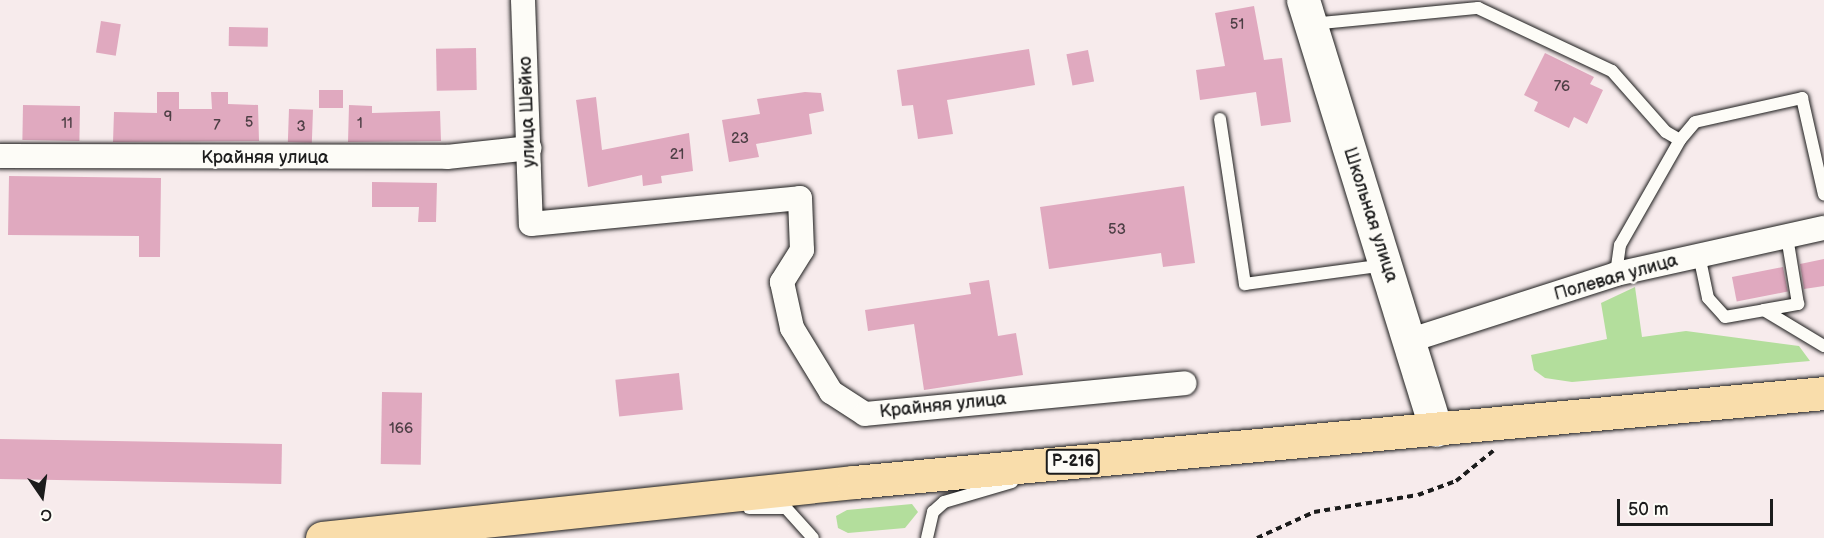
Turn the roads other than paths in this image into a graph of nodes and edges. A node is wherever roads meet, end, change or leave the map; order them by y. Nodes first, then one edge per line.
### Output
1 (523, 0) edge
2 (1306, 12) edge
3 (1220, 119) dead end
4 (1680, 140) junction
5 (530, 148) junction
6 (0, 156) edge
7 (1824, 195) edge
8 (531, 224) joint
9 (1824, 228) edge
10 (1787, 237) junction
11 (1699, 255) junction
12 (1386, 265) junction
13 (1616, 274) junction
14 (1764, 310) junction
15 (1411, 340) junction
16 (1824, 346) edge
17 (1185, 383) dead end
18 (1824, 393) edge
19 (1436, 430) junction
20 (1097, 460) junction
21 (677, 500) junction
22 (322, 538) edge
23 (813, 538) edge
24 (927, 538) edge

1 - 5 street, улица Шейко
2 - 4 lane
2 - 12 street, Школьная улица
3 - 12 lane
4 - 7 lane
4 - 13 lane
5 - 6 street, Крайняя улица
5 - 8 street, улица Шейко
8 - 17 street, Крайняя улица
9 - 10 street, Полевая улица
10 - 11 street, Полевая улица
10 - 14 lane
11 - 13 street, Полевая улица
11 - 14 lane
12 - 15 street, Школьная улица
13 - 15 street, Полевая улица
14 - 16 lane
15 - 19 street, Школьная улица
18 - 19 highway, Р-216
19 - 20 highway, Р-216
20 - 21 highway, Р-216
20 - 24 lane
21 - 22 highway, Р-216
21 - 23 lane

